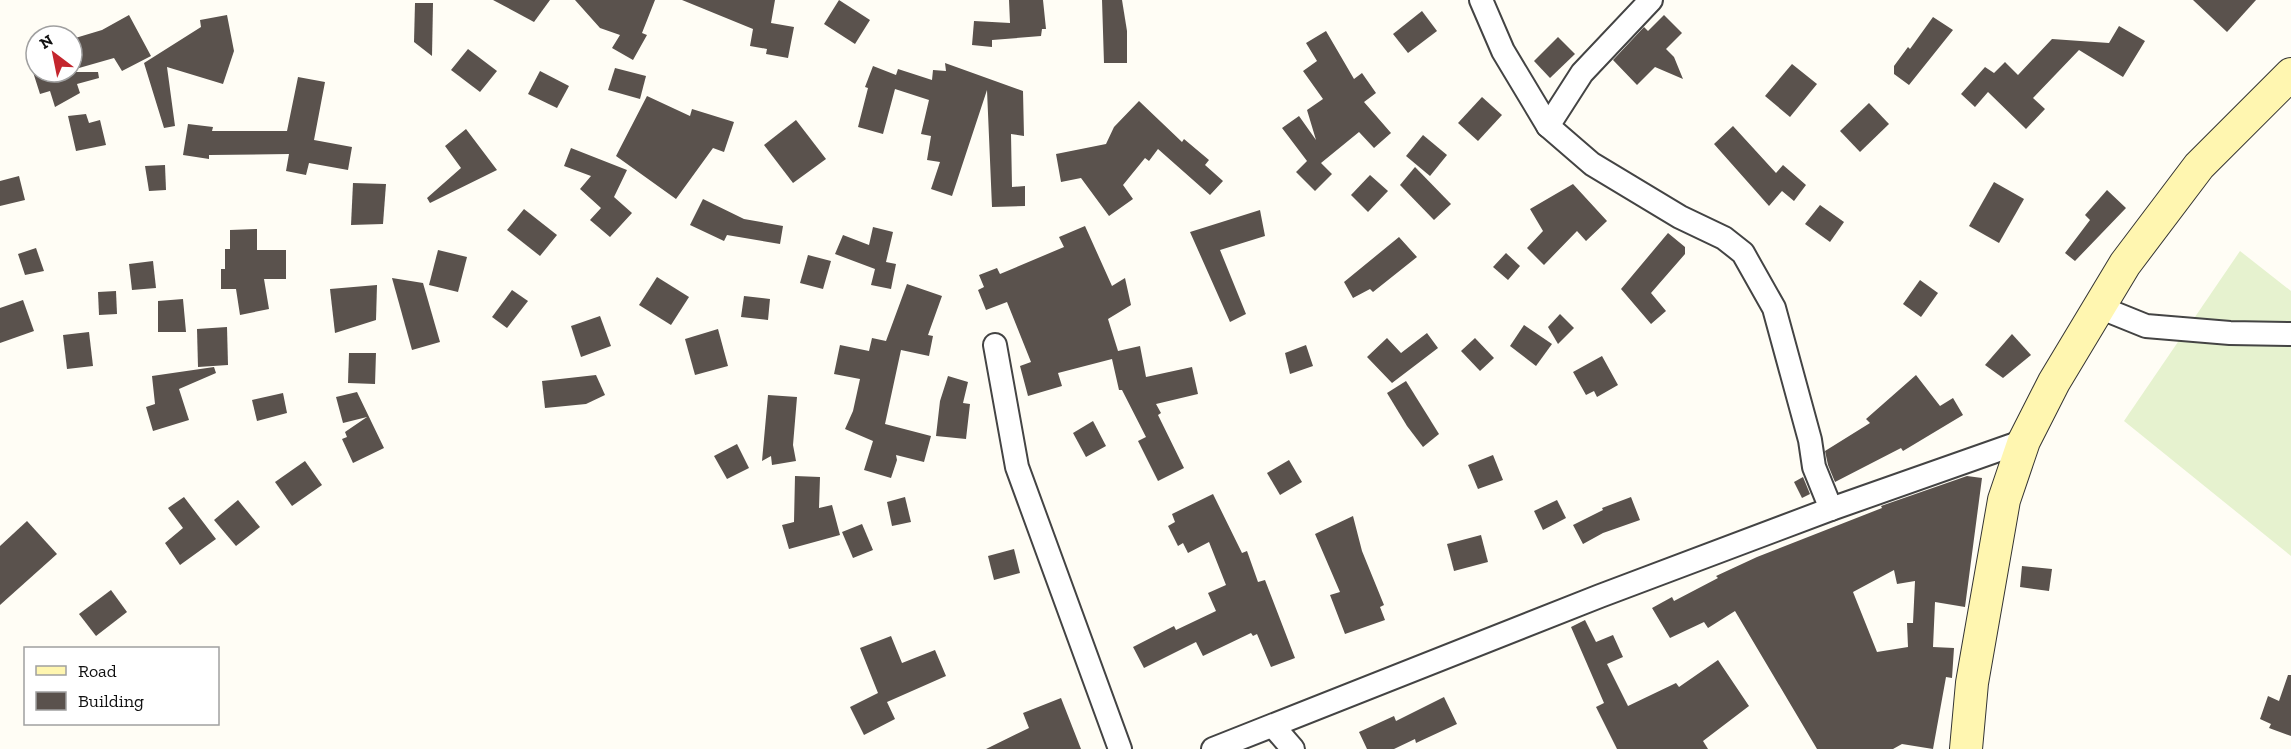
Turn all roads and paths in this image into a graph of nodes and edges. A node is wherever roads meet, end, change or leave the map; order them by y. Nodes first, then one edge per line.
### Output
1 (1481, 0) edge
2 (1651, 0) edge
3 (2291, 74) edge
4 (1548, 126) junction
5 (2099, 307) junction
6 (2291, 334) edge
7 (995, 345) dead end
8 (2024, 441) junction
9 (1831, 509) junction
10 (1273, 726) junction
11 (1120, 749) edge
12 (1213, 749) edge
13 (1293, 749) edge
14 (1966, 749) edge

1 - 4 street
2 - 4 street
3 - 5 main road
4 - 9 street
5 - 6 street
5 - 8 main road
7 - 11 street
8 - 9 street
8 - 14 main road
9 - 10 street
10 - 12 street
10 - 13 street

